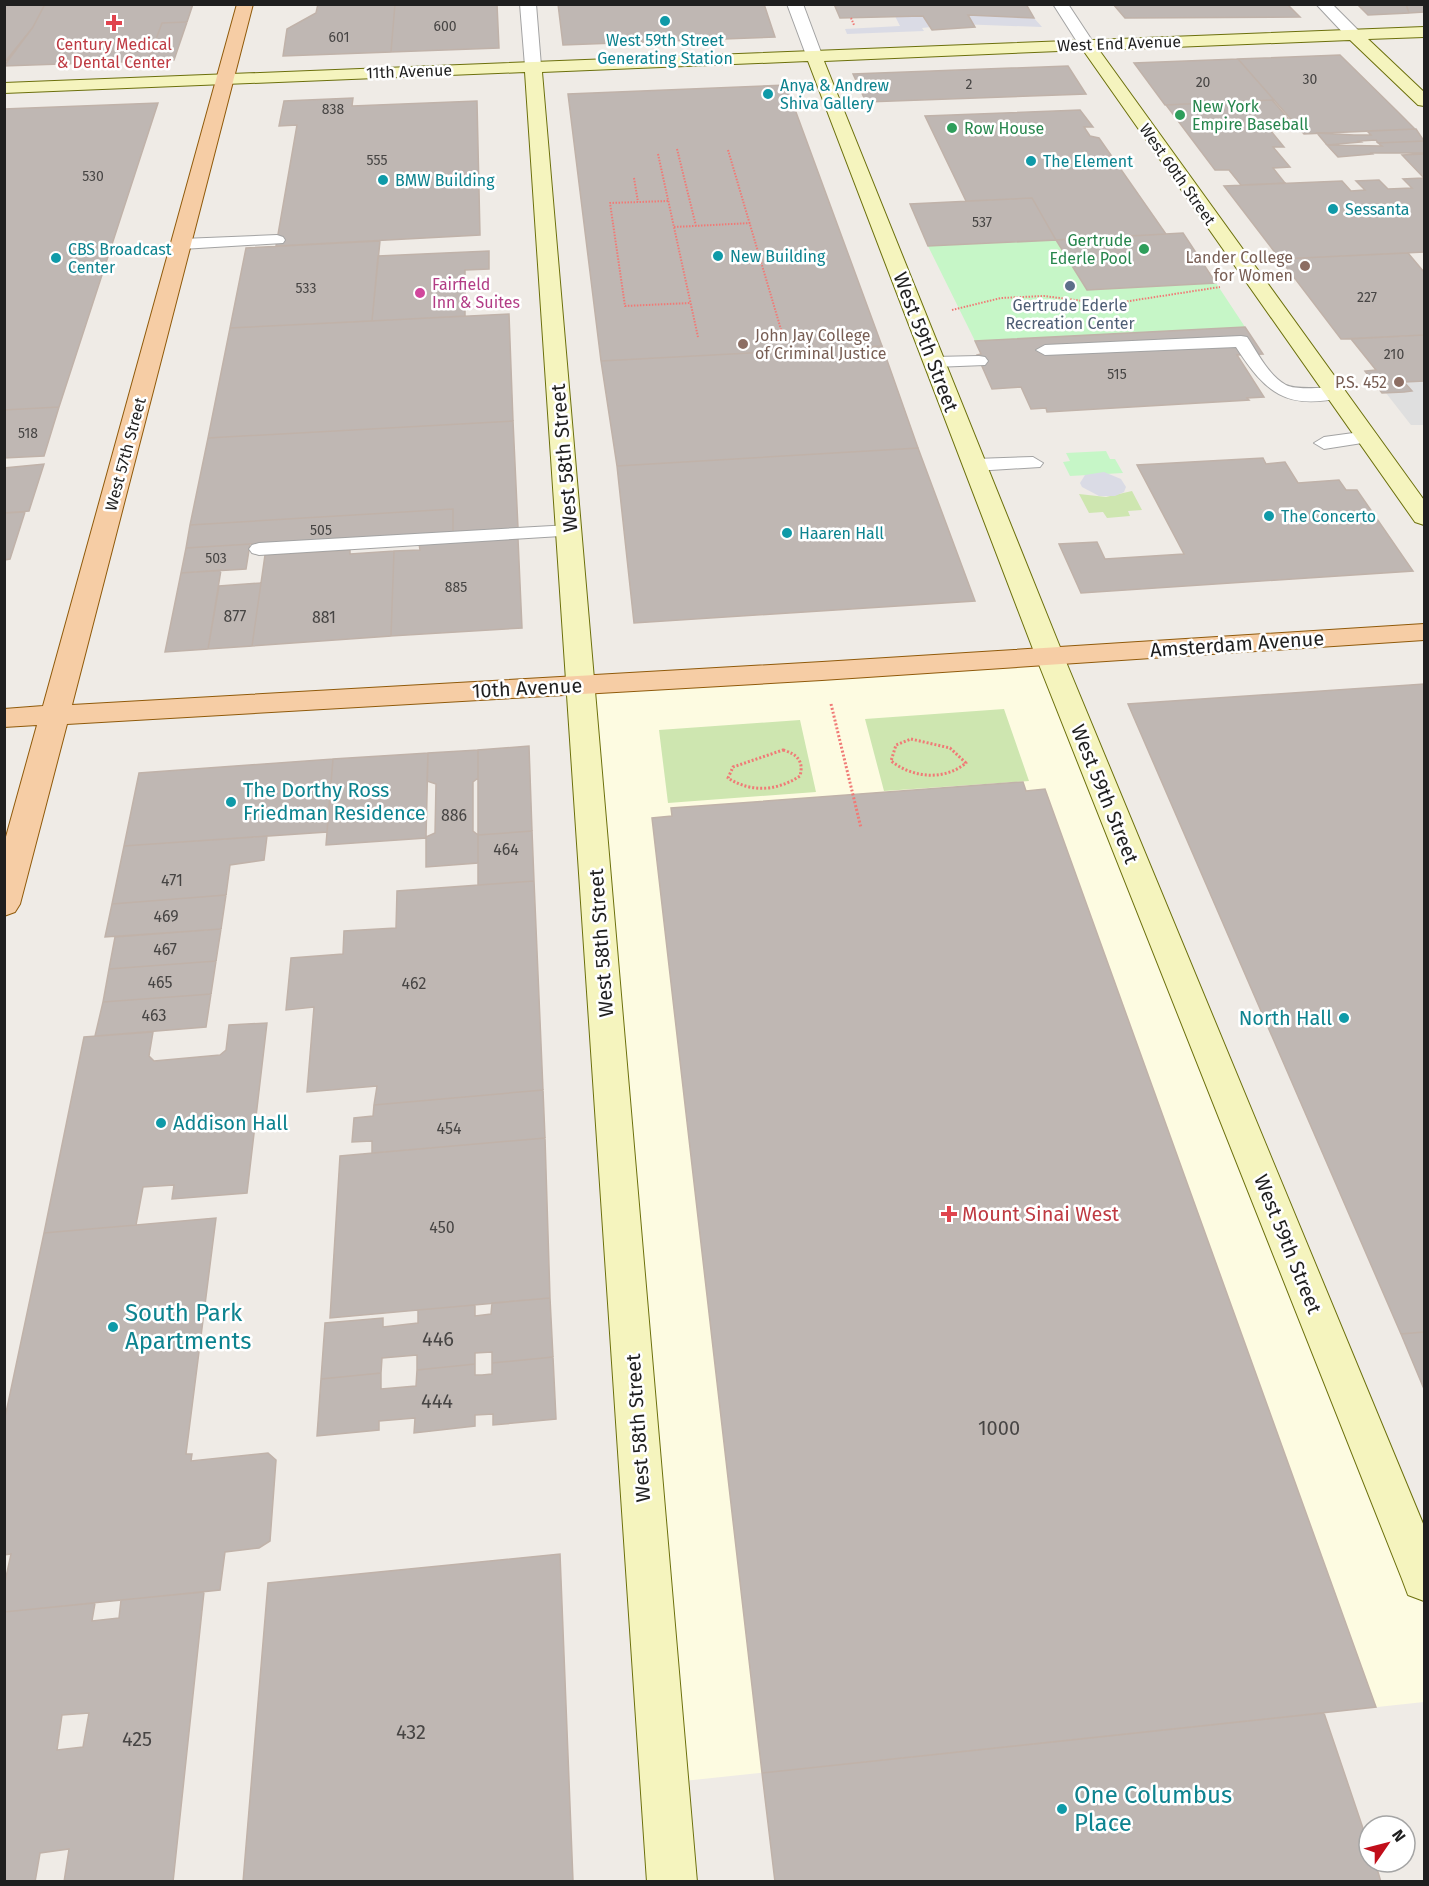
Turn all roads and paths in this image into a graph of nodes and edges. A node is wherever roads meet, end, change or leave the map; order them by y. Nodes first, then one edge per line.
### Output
1 (245, 4) edge
2 (528, 4) edge
3 (795, 4) edge
4 (1060, 4) edge
5 (1323, 4) edge
6 (1425, 32) edge
7 (1353, 34) junction
8 (1088, 45) junction
9 (814, 55) junction
10 (533, 66) junction
11 (226, 79) junction
12 (4, 88) edge
13 (1425, 101) edge
14 (677, 149) dead end
15 (728, 150) dead end
16 (658, 154) dead end
17 (634, 178) dead end
18 (668, 201) junction
19 (638, 202) junction
20 (751, 223) junction
21 (696, 226) junction
22 (674, 227) junction
23 (277, 240) dead end
24 (182, 244) junction
25 (1230, 287) dead end
26 (690, 303) junction
27 (951, 310) dead end
28 (782, 333) dead end
29 (698, 337) dead end
30 (1044, 350) dead end
31 (980, 361) dead end
32 (934, 362) junction
33 (1336, 393) junction
34 (1368, 438) junction
35 (1324, 443) dead end
36 (1033, 463) dead end
37 (975, 465) junction
38 (1425, 517) edge
39 (570, 531) junction
40 (259, 549) dead end
41 (1425, 632) edge
42 (1050, 657) junction
43 (582, 685) junction
44 (55, 715) junction
45 (4, 718) edge
46 (840, 741) dead end
47 (801, 761) joint
48 (891, 761) joint
49 (861, 828) dead end
50 (4, 904) edge
51 (1425, 1579) edge
52 (672, 1881) edge

1 - 11 main road, West 57th Street
2 - 10 street, West 58th Street
3 - 9 street, West 59th Street
4 - 8 street, West 60th Street
5 - 7 street
6 - 7 street, West End Avenue
7 - 8 street, West End Avenue
7 - 13 street
8 - 9 street, West End Avenue
8 - 33 street, West 60th Street
9 - 10 street, 11th Avenue
9 - 32 street, West 59th Street
10 - 11 street, 11th Avenue
10 - 39 street, West 58th Street
11 - 12 street, 11th Avenue
11 - 24 main road, West 57th Street
14 - 21 path
15 - 20 path
16 - 18 path
17 - 19 path
18 - 19 path
18 - 22 path
19 - 26 path
20 - 21 path
20 - 28 path
21 - 22 path
22 - 26 path
23 - 24 lane
24 - 44 main road, West 57th Street
25 - 27 path
26 - 29 path
30 - 33 lane
31 - 32 lane
32 - 37 street, West 59th Street
33 - 34 street, West 60th Street
34 - 35 lane
34 - 38 street, West 60th Street
36 - 37 lane
37 - 42 street, West 59th Street
39 - 40 lane
39 - 43 street, West 58th Street
41 - 42 main road, Amsterdam Avenue
42 - 43 main road, 10th Avenue
42 - 51 street, West 59th Street
43 - 44 main road, 10th Avenue
43 - 52 street, West 58th Street
44 - 45 main road, 10th Avenue
44 - 50 main road, West 57th Street
46 - 49 path
47 - 47 path
48 - 48 path

